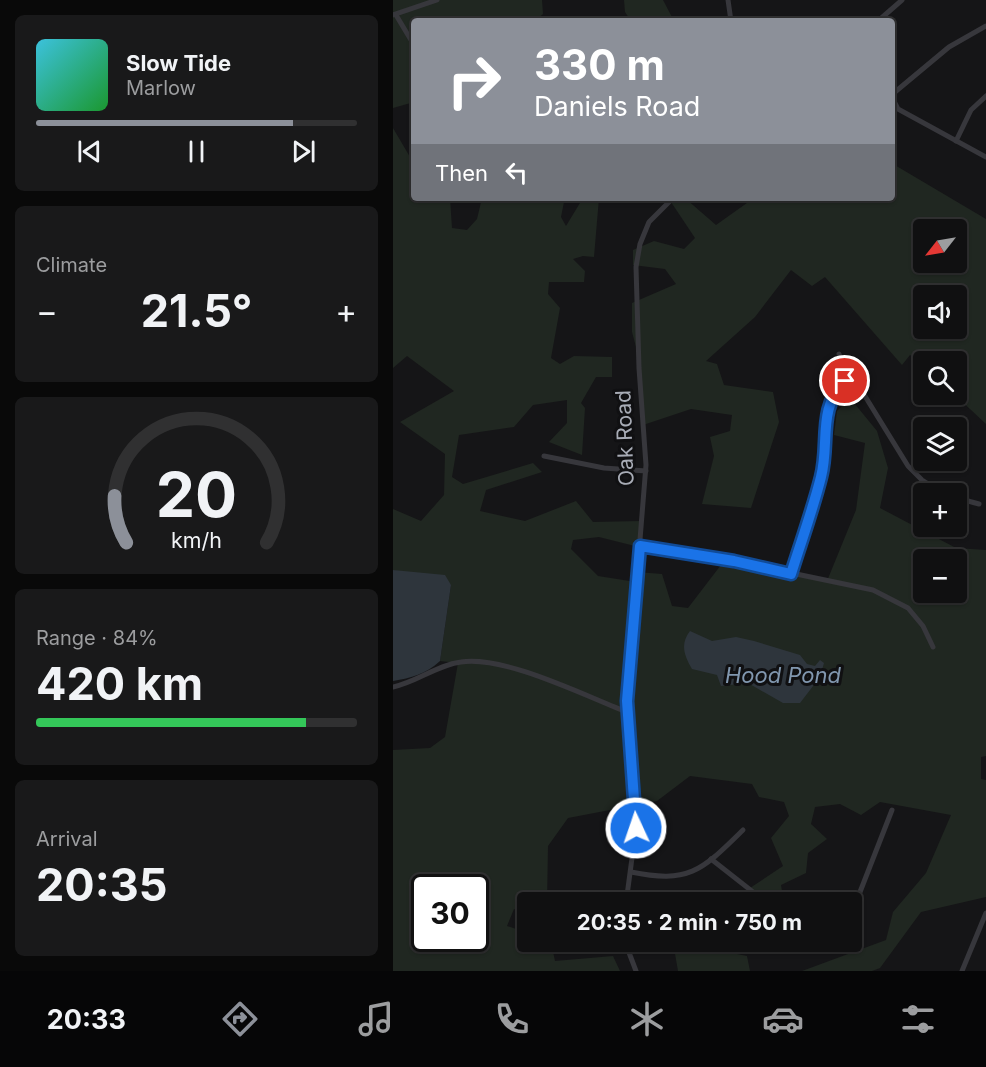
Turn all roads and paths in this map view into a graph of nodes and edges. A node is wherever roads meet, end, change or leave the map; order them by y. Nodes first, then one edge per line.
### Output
1 (437, 0) edge
2 (728, 0) edge
3 (897, 2) edge
4 (395, 15) edge
5 (731, 18) edge
6 (881, 18) edge
7 (986, 26) edge
8 (411, 40) edge
9 (895, 93) edge
10 (986, 96) edge
11 (895, 106) edge
12 (956, 141) junction
13 (986, 157) edge
14 (669, 201) edge
15 (839, 354) dead end
16 (847, 381) junction
17 (544, 456) dead end
18 (646, 471) junction
19 (928, 483) edge
20 (967, 501) edge
21 (979, 504) dead end
22 (640, 546) junction
23 (791, 574) junction
24 (933, 646) dead end
25 (393, 687) edge
26 (627, 712) junction
27 (892, 810) dead end
28 (743, 830) dead end
29 (711, 859) junction
30 (631, 872) junction
31 (628, 892) edge
32 (753, 892) edge
33 (860, 892) edge
34 (986, 914) edge
35 (629, 952) edge
36 (636, 971) edge
37 (962, 971) edge

1 - 4 street
2 - 5 street
3 - 6 street
4 - 8 street
7 - 9 street
10 - 12 street
11 - 12 street
12 - 13 street
14 - 18 street, Oak Road
15 - 16 street
16 - 19 street
16 - 23 street
17 - 18 street
18 - 22 street, Oak Road
20 - 21 street
22 - 23 street
22 - 26 street, Oak Road
23 - 24 street
25 - 26 street
26 - 30 street, Oak Road
27 - 33 street
28 - 29 street
29 - 30 street
29 - 32 street
30 - 31 street, Oak Road
34 - 37 street
35 - 36 street

